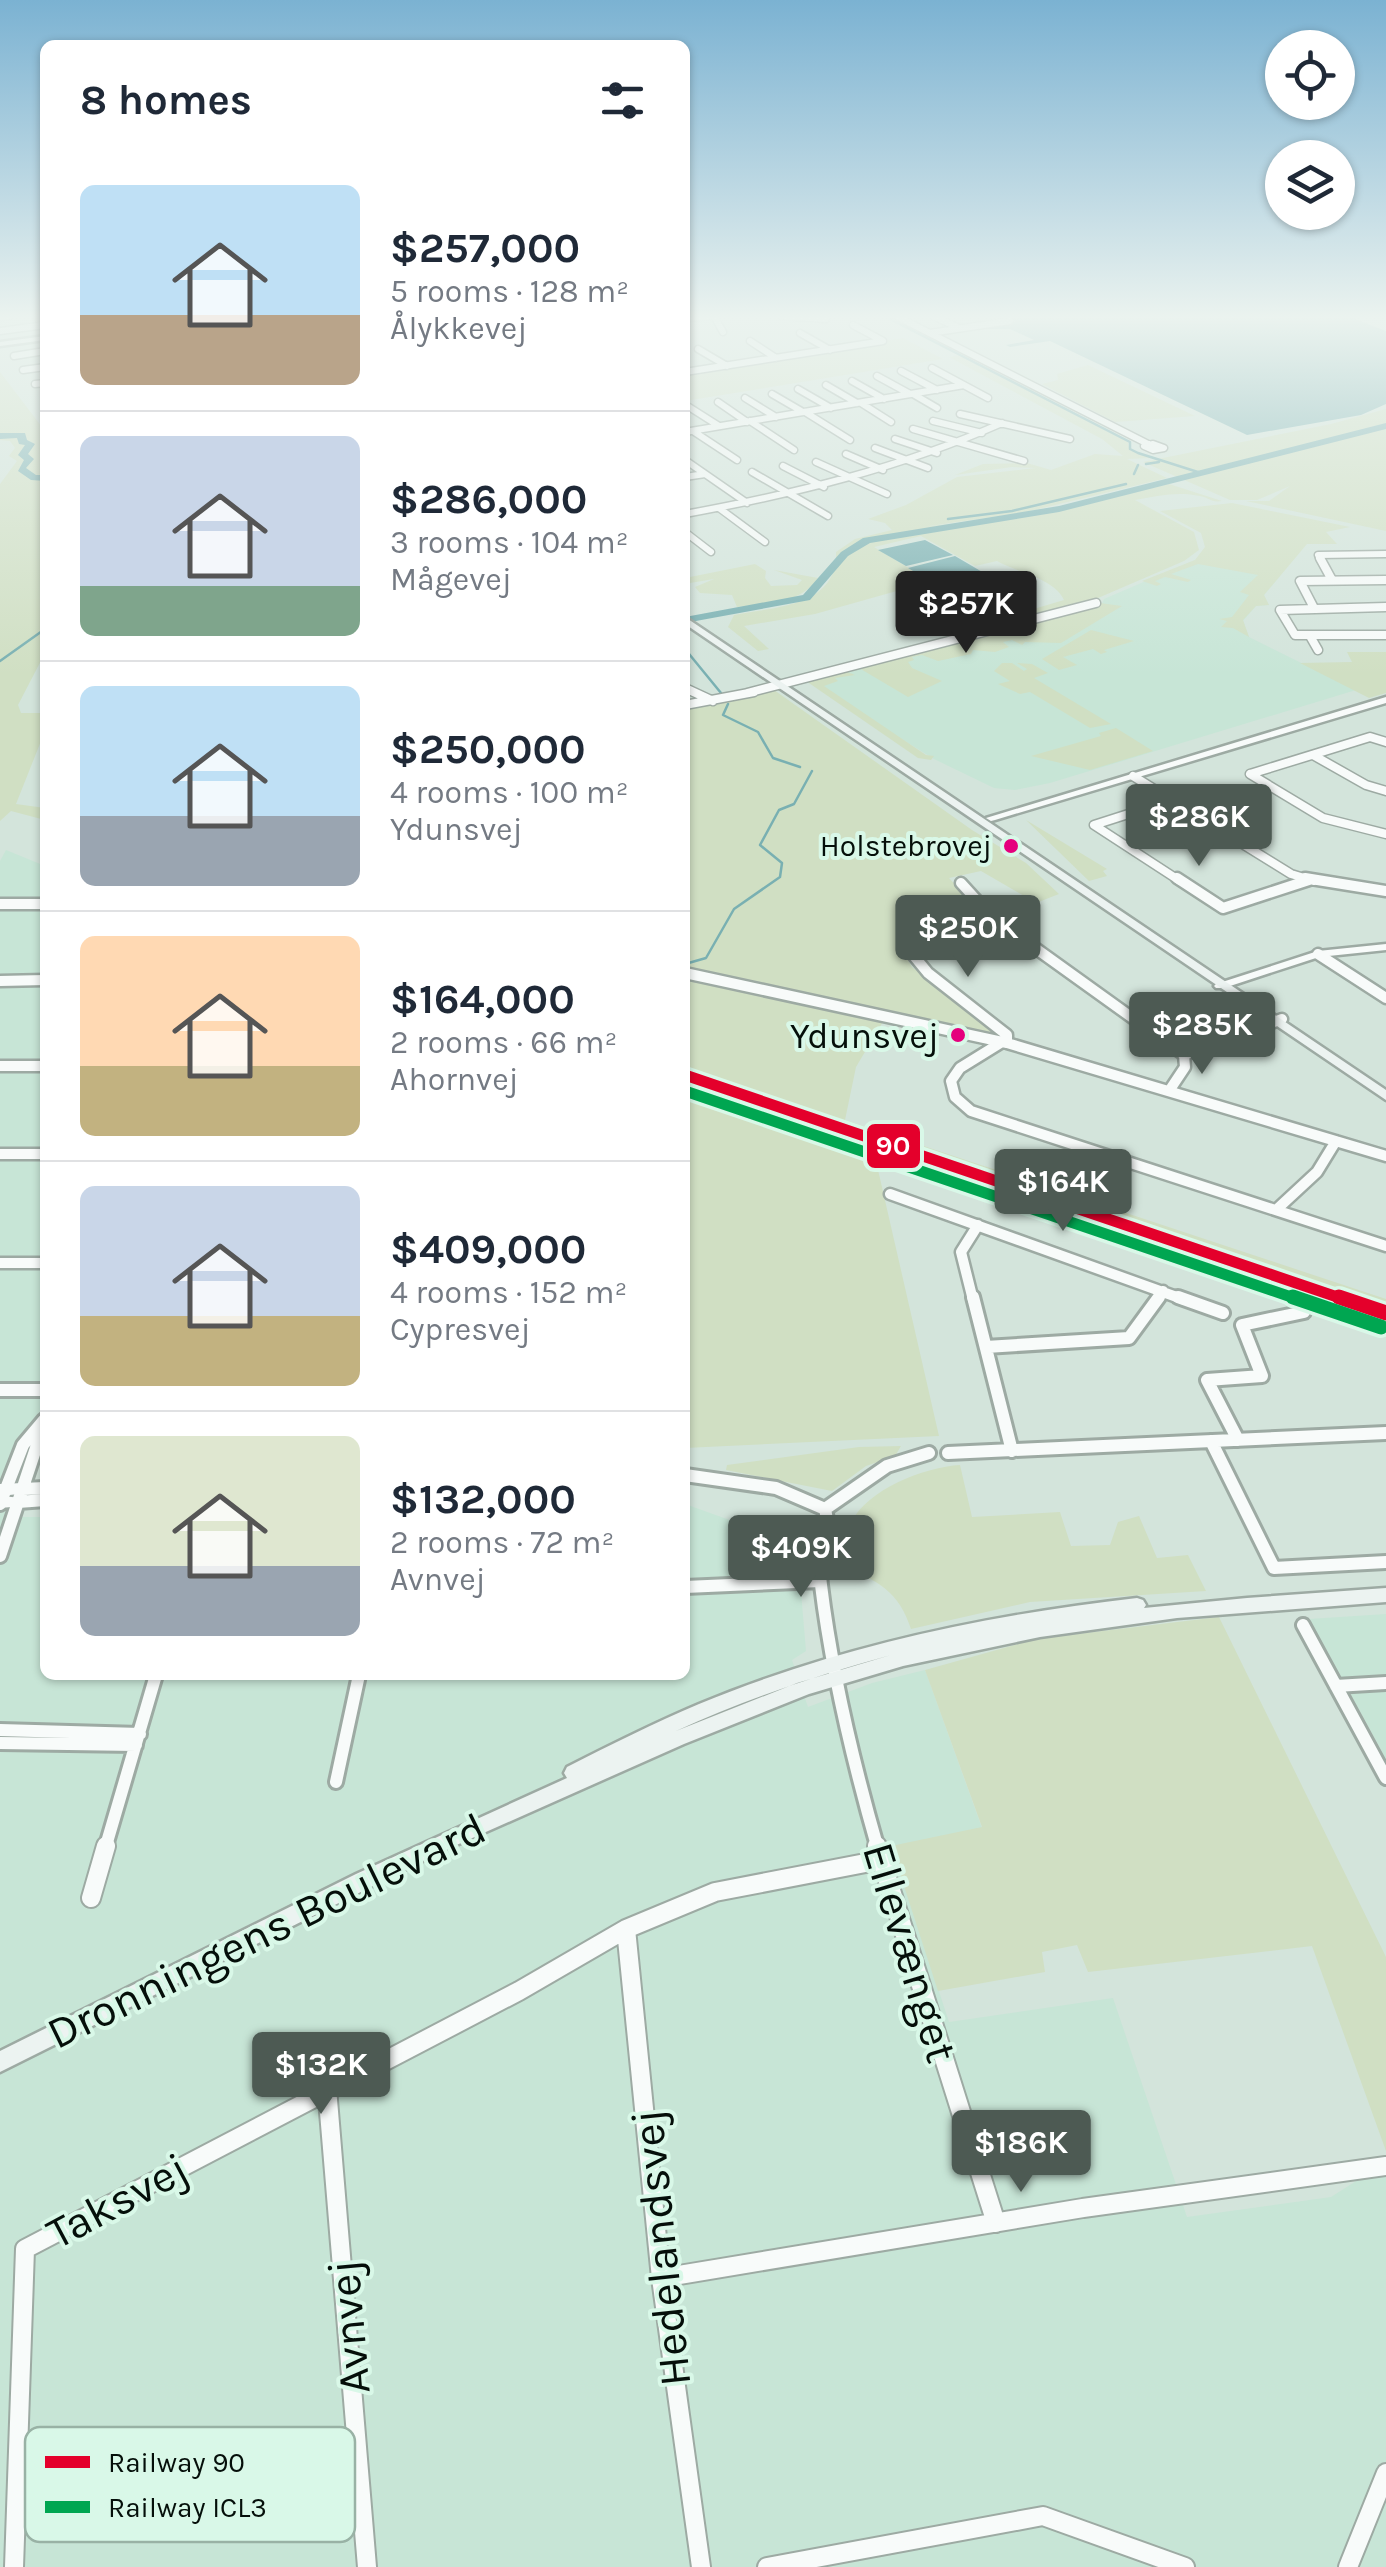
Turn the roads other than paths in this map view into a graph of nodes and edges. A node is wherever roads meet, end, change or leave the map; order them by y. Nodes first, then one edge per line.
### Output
1 (697, 436) edge
2 (771, 436) edge
3 (843, 436) edge
4 (934, 436) edge
5 (976, 436) edge
6 (1060, 436) edge
7 (1132, 436) edge
8 (1070, 438) dead end
9 (894, 439) dead end
10 (850, 440) dead end
11 (960, 443) junction
12 (1148, 444) dead end
13 (875, 448) dead end
14 (794, 450) dead end
15 (937, 453) junction
16 (846, 454) dead end
17 (737, 460) dead end
18 (910, 461) junction
19 (816, 462) dead end
20 (1024, 462) dead end
21 (690, 464) edge
22 (784, 466) dead end
23 (928, 468) dead end
24 (885, 470) junction
25 (752, 472) dead end
26 (705, 474) junction
27 (690, 476) edge
28 (855, 478) junction
29 (824, 487) junction
30 (790, 494) junction
31 (888, 494) dead end
32 (747, 503) junction
33 (718, 508) junction
34 (690, 513) edge
35 (828, 516) dead end
36 (690, 536) edge
37 (765, 542) dead end
38 (711, 552) dead end
39 (1386, 554) edge
40 (1332, 580) junction
41 (1386, 580) edge
42 (1096, 603) dead end
43 (1386, 607) edge
44 (1314, 608) junction
45 (691, 618) edge
46 (1386, 635) edge
47 (1310, 636) junction
48 (1318, 650) dead end
49 (785, 682) junction
50 (690, 690) edge
51 (1385, 700) edge
52 (713, 701) junction
53 (690, 704) edge
54 (1386, 742) edge
55 (1313, 755) junction
56 (1133, 776) junction
57 (1386, 792) edge
58 (1172, 800) junction
59 (1031, 808) joint
60 (989, 821) junction
61 (1386, 834) edge
62 (1309, 880) junction
63 (961, 883) dead end
64 (1386, 891) edge
65 (0, 904) edge
66 (40, 904) edge
67 (996, 920) junction
68 (1161, 942) junction
69 (1386, 948) edge
70 (1318, 954) junction
71 (690, 974) edge
72 (40, 980) edge
73 (0, 981) edge
74 (1228, 986) junction
75 (1386, 998) edge
76 (1278, 1021) junction
77 (1004, 1042) junction
78 (1184, 1055) junction
79 (0, 1066) edge
80 (40, 1066) edge
81 (1169, 1091) junction
82 (1386, 1096) edge
83 (1336, 1140) junction
84 (0, 1154) edge
85 (40, 1154) edge
86 (1386, 1156) edge
87 (896, 1198) dead end
88 (1276, 1210) junction
89 (978, 1226) junction
90 (1386, 1246) edge
91 (0, 1263) edge
92 (40, 1263) edge
93 (1163, 1291) junction
94 (1304, 1312) dead end
95 (1223, 1313) dead end
96 (986, 1346) junction
97 (0, 1390) edge
98 (40, 1390) edge
99 (40, 1430) edge
100 (1386, 1433) edge
101 (1238, 1440) junction
102 (1211, 1441) junction
103 (1012, 1450) junction
104 (929, 1453) dead end
105 (948, 1453) dead end
106 (690, 1475) edge
107 (40, 1489) edge
108 (7, 1497) edge
109 (40, 1500) edge
110 (826, 1509) junction
111 (0, 1556) edge
112 (1386, 1562) edge
113 (820, 1580) junction
114 (690, 1587) edge
115 (1386, 1595) edge
116 (1303, 1625) dead end
117 (835, 1672) junction
118 (155, 1680) edge
119 (358, 1680) edge
120 (1386, 1683) edge
121 (1336, 1686) junction
122 (0, 1730) edge
123 (138, 1740) junction
124 (0, 1742) edge
125 (1386, 1778) edge
126 (336, 1782) dead end
127 (880, 1860) junction
128 (91, 1898) dead end
129 (626, 1929) junction
130 (0, 2062) edge
131 (327, 2088) junction
132 (1386, 2166) edge
133 (996, 2223) junction
134 (660, 2278) junction
135 (1386, 2474) edge
136 (14, 2567) edge
137 (367, 2567) edge
138 (701, 2567) edge
139 (767, 2567) edge
140 (1185, 2567) edge
141 (1348, 2567) edge

1 - 17 street
2 - 14 street
3 - 10 street
4 - 11 street
5 - 11 street
6 - 8 street
7 - 12 street
9 - 15 street
11 - 15 street
11 - 20 street
13 - 18 street
15 - 18 street
16 - 24 street
18 - 23 street
18 - 24 street
19 - 28 street
21 - 26 street
22 - 29 street
24 - 28 street
25 - 30 street
26 - 27 street
26 - 32 street
28 - 29 street
28 - 31 street
29 - 30 street
30 - 32 street
30 - 35 street
32 - 33 street
33 - 34 street
33 - 37 street
36 - 38 street
39 - 40 street
40 - 41 street
40 - 44 street
42 - 49 street
43 - 44 street
44 - 47 street
45 - 49 main road
46 - 47 street
47 - 48 street
49 - 52 street
49 - 60 main road
49 - 60 main road
50 - 52 street
51 - 56 street
52 - 53 street
54 - 55 street
55 - 57 street
55 - 61 street
56 - 58 street
56 - 59 street
58 - 62 street
58 - 62 street
59 - 60 street
60 - 68 main road
62 - 64 street
63 - 67 street
65 - 66 street
67 - 77 street
67 - 78 street
68 - 74 main road
68 - 74 main road
69 - 70 street
70 - 74 street
70 - 75 street
71 - 77 street
72 - 73 street
74 - 76 main road
76 - 78 street
76 - 82 main road
77 - 81 street
77 - 88 street
78 - 81 street
79 - 80 street
81 - 83 street
83 - 86 street
83 - 88 street
84 - 85 street
87 - 89 street
88 - 90 street
89 - 93 street
89 - 96 street
91 - 92 street
93 - 95 street
93 - 96 street
94 - 101 street
96 - 103 street
97 - 98 street
99 - 108 street
100 - 101 street
101 - 102 street
102 - 103 street
102 - 112 street
103 - 105 street
104 - 110 street
106 - 110 street
107 - 108 street
108 - 109 street
108 - 111 street
110 - 113 street, Ellevænget
113 - 114 street
113 - 117 street, Ellevænget
115 - 117 main road, Dronningens Boulevard
116 - 121 street
117 - 127 street, Ellevænget
117 - 130 main road, Dronningens Boulevard
118 - 123 street
119 - 126 street
120 - 121 street
121 - 125 street
122 - 123 street
123 - 124 street
123 - 128 street
127 - 129 street, Taksvej
127 - 133 street, Ellevænget
129 - 131 street, Taksvej
129 - 134 street, Hedelandsvej
131 - 136 street, Taksvej
131 - 137 street, Avnvej
132 - 133 street
133 - 134 street
134 - 138 street, Hedelandsvej
135 - 141 street
139 - 140 street

